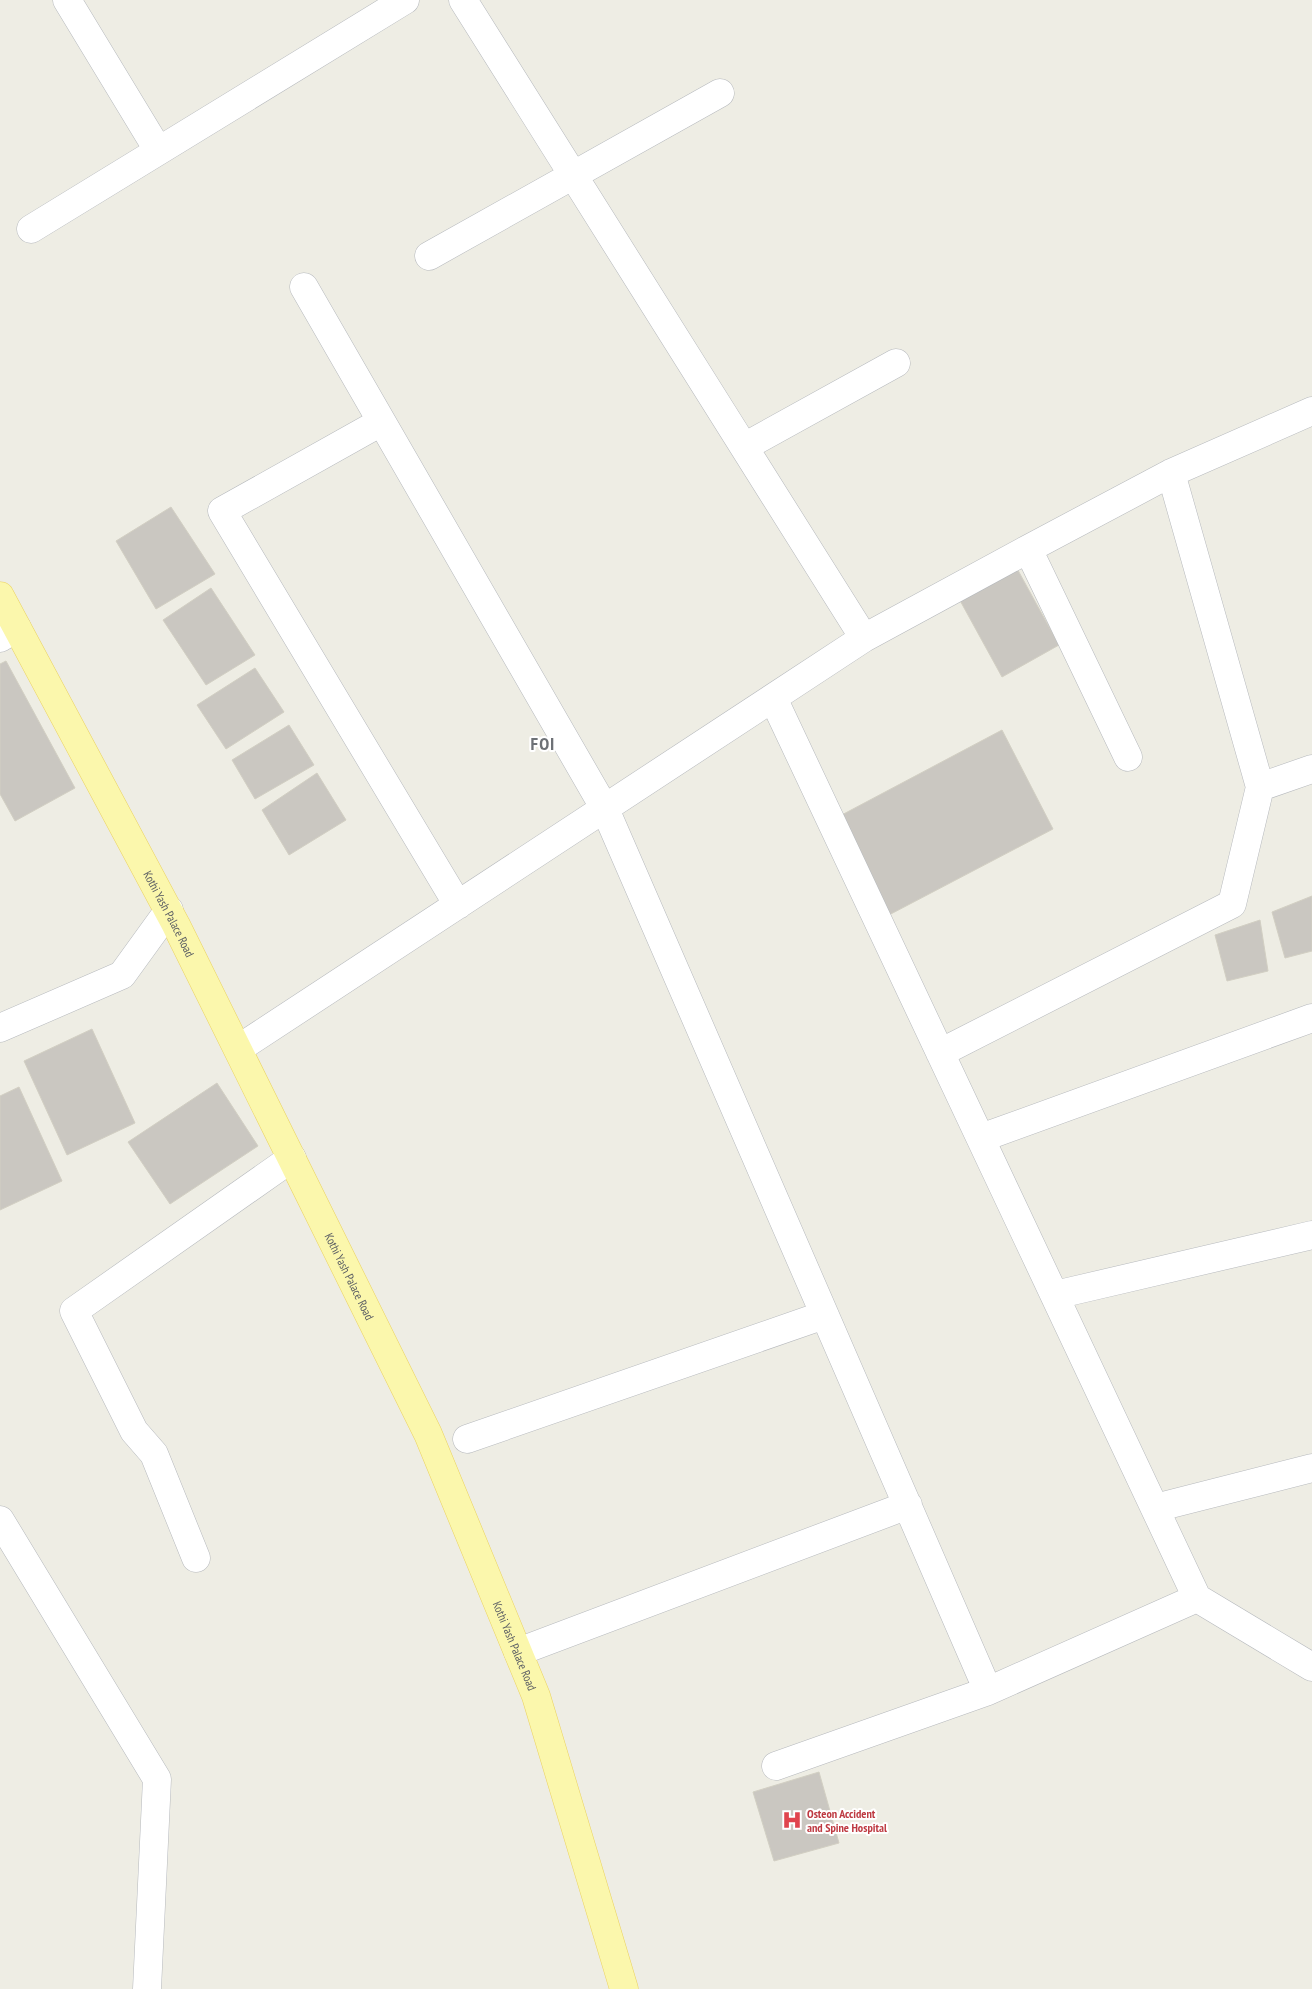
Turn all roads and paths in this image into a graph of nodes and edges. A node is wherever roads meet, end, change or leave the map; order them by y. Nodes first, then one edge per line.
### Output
1 (68, 0) edge
2 (405, 0) edge
3 (463, 0) edge
4 (720, 92) dead end
5 (158, 150) junction
6 (573, 176) junction
7 (31, 228) dead end
8 (429, 256) dead end
9 (304, 288) dead end
10 (896, 363) dead end
11 (1312, 411) edge
12 (382, 422) junction
13 (744, 448) junction
14 (1171, 473) junction
15 (1028, 549) junction
16 (0, 596) edge
17 (9, 633) edge
18 (864, 638) junction
19 (773, 698) junction
20 (1128, 757) dead end
21 (1312, 769) edge
22 (1260, 787) junction
23 (605, 809) junction
24 (458, 905) junction
25 (169, 910) junction
26 (1312, 1018) edge
27 (0, 1028) edge
28 (238, 1049) junction
29 (940, 1053) junction
30 (981, 1138) junction
31 (292, 1158) junction
32 (1312, 1235) edge
33 (1055, 1295) junction
34 (824, 1315) junction
35 (467, 1440) dead end
36 (1312, 1468) edge
37 (908, 1505) junction
38 (1155, 1508) junction
39 (0, 1520) edge
40 (196, 1558) dead end
41 (1197, 1598) junction
42 (518, 1652) junction
43 (1312, 1667) edge
44 (988, 1691) junction
45 (776, 1766) dead end
46 (147, 1989) edge
47 (624, 1989) edge

1 - 5 street
2 - 5 street
3 - 6 street
4 - 6 street
5 - 7 street
6 - 8 street
6 - 13 street
9 - 12 street
10 - 13 street
11 - 14 street
12 - 23 street
12 - 24 street
13 - 18 street
14 - 15 street
14 - 22 street
15 - 18 street
15 - 20 street
16 - 17 main road, Kothi Yash Palace Road
17 - 25 main road, Kothi Yash Palace Road
18 - 19 street
19 - 23 street
19 - 29 street
21 - 22 street
22 - 29 street
23 - 24 street
23 - 34 street
24 - 28 street
25 - 27 street
25 - 28 main road, Kothi Yash Palace Road
26 - 30 street
28 - 31 main road, Kothi Yash Palace Road
29 - 30 street
30 - 33 street
31 - 40 street
31 - 42 main road, Kothi Yash Palace Road
32 - 33 street
33 - 38 street
34 - 35 street
34 - 37 street
36 - 38 street
37 - 42 street
37 - 44 street
38 - 41 street
39 - 46 street
41 - 43 street
41 - 44 street
42 - 47 main road, Kothi Yash Palace Road
44 - 45 street

